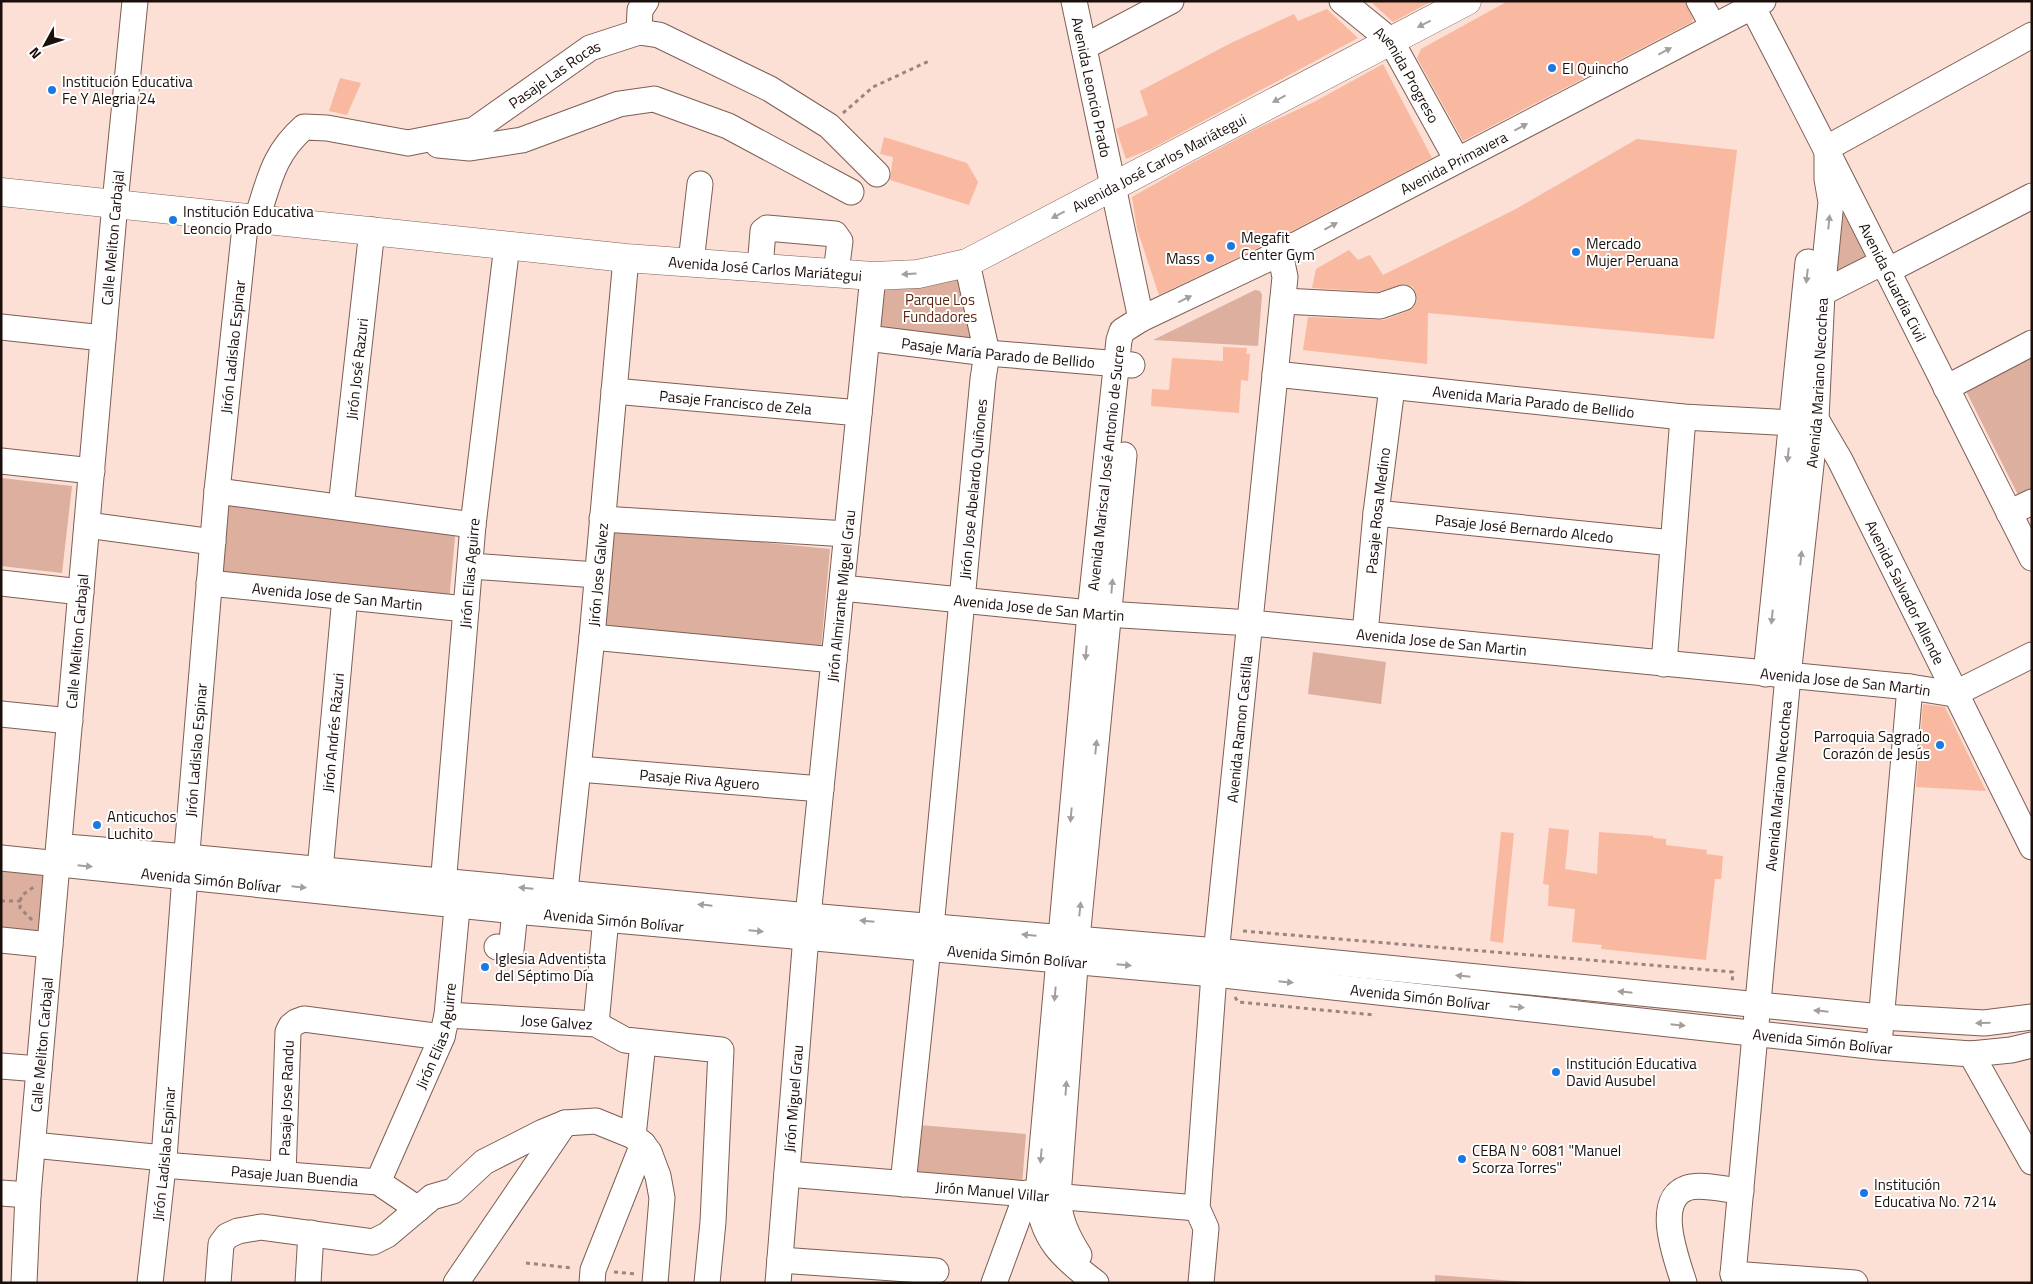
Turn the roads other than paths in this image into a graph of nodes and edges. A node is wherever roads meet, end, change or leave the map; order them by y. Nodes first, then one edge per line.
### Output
1 (135, 1) edge
2 (646, 1) edge
3 (1074, 1) edge
4 (1171, 1) edge
5 (1342, 1) edge
6 (1467, 1) edge
7 (1699, 1) edge
8 (1758, 4) edge
9 (1713, 26) junction
10 (639, 32) junction
11 (2032, 35) edge
12 (1390, 41) junction
13 (1084, 46) junction
14 (408, 142) junction
15 (1826, 148) junction
16 (1457, 160) junction
17 (877, 174) dead end
18 (1827, 178) junction
19 (700, 184) dead end
20 (1113, 186) junction
21 (1, 192) edge
22 (851, 192) dead end
23 (2032, 196) edge
24 (115, 203) junction
25 (251, 218) junction
26 (372, 230) junction
27 (507, 245) junction
28 (1280, 253) junction
29 (626, 258) junction
30 (691, 262) junction
31 (967, 263) junction
32 (1884, 267) junction
33 (760, 268) junction
34 (836, 273) junction
35 (873, 276) junction
36 (1822, 293) junction
37 (1403, 298) dead end
38 (1283, 301) junction
39 (1141, 319) junction
40 (1, 327) edge
41 (103, 338) junction
42 (866, 338) junction
43 (2032, 343) edge
44 (987, 353) junction
45 (1124, 364) junction
46 (1275, 374) junction
47 (1392, 386) junction
48 (1946, 388) junction
49 (614, 391) junction
50 (859, 413) junction
51 (1683, 417) junction
52 (1804, 421) junction
53 (1, 461) edge
54 (92, 471) junction
55 (217, 491) junction
56 (2032, 502) edge
57 (341, 508) junction
58 (2009, 513) junction
59 (1376, 514) junction
60 (602, 519) junction
61 (473, 524) junction
62 (87, 526) junction
63 (847, 534) junction
64 (213, 542) junction
65 (1673, 543) junction
66 (2032, 558) edge
67 (470, 566) junction
68 (597, 576) junction
69 (1, 583) edge
70 (209, 583) junction
71 (842, 588) junction
72 (81, 592) junction
73 (344, 597) junction
74 (962, 600) junction
75 (466, 609) junction
76 (1100, 614) junction
77 (1252, 623) junction
78 (1365, 634) junction
79 (592, 637) junction
80 (2032, 655) edge
81 (834, 660) junction
82 (1664, 664) junction
83 (1777, 675) junction
84 (1910, 687) junction
85 (1954, 694) junction
86 (1, 714) edge
87 (70, 721) junction
88 (579, 769) junction
89 (821, 789) junction
90 (2023, 806) edge
91 (1, 840) edge
92 (2032, 847) edge
93 (52, 857) junction
94 (1, 858) edge
95 (186, 866) junction
96 (320, 870) junction
97 (565, 891) junction
98 (451, 892) junction
99 (515, 910) junction
100 (606, 918) junction
101 (807, 926) junction
102 (1, 940) edge
103 (40, 944) junction
104 (497, 947) dead end
105 (929, 948) junction
106 (1068, 949) junction
107 (1215, 963) junction
108 (1550, 984) junction
109 (1758, 1004) junction
110 (1548, 1011) junction
111 (1881, 1017) junction
112 (2032, 1017) edge
113 (596, 1024) junction
114 (445, 1026) junction
115 (1756, 1034) junction
116 (644, 1043) junction
117 (2032, 1045) edge
118 (1878, 1047) junction
119 (1971, 1054) junction
120 (1, 1066) edge
121 (39, 1069) junction
122 (565, 1123) junction
123 (638, 1140) junction
124 (33, 1145) junction
125 (164, 1161) junction
126 (2032, 1162) edge
127 (283, 1174) junction
128 (787, 1174) junction
129 (378, 1182) junction
130 (903, 1184) junction
131 (1741, 1191) junction
132 (1, 1193) edge
133 (28, 1195) junction
134 (1041, 1195) junction
135 (1197, 1208) junction
136 (418, 1209) junction
137 (311, 1234) junction
138 (779, 1272) edge
139 (936, 1272) dead end
140 (1735, 1278) edge
141 (1774, 1279) edge
142 (24, 1283) edge
143 (150, 1283) edge
144 (218, 1283) edge
145 (308, 1283) edge
146 (456, 1283) edge
147 (592, 1283) edge
148 (655, 1283) edge
149 (707, 1283) edge
150 (994, 1283) edge
151 (1098, 1283) edge
152 (1201, 1283) edge
153 (1684, 1283) edge
154 (1855, 1283) edge

1 - 24 street, Calle Meliton Carbajal
2 - 10 street
3 - 13 street, Avenida Leoncio Prado
4 - 13 street
5 - 12 street, Avenida Progreso
6 -> 12 main road, Avenida José Carlos Mariátegui
7 - 9 street
8 - 9 street, Avenida Primavera
8 - 15 street, Avenida Guardia Civil
16 -> 9 street, Avenida Primavera
10 - 14 street, Pasaje Las Rocas
10 - 17 street, Pasaje Las Rocas
11 - 15 street
12 - 16 street, Avenida Progreso
12 -> 20 main road, Avenida José Carlos Mariátegui
13 - 20 street, Avenida Leoncio Prado
14 - 22 street
14 - 25 street, Pasaje Las Rocas
15 - 18 street, Avenida Mariano Necochea
15 - 32 street, Avenida Guardia Civil
28 -> 16 street, Avenida Primavera
36 -> 18 street, Avenida Mariano Necochea
18 -> 52 street, Avenida Mariano Necochea
19 - 30 street
20 -> 31 main road, Avenida José Carlos Mariátegui
20 - 39 street, Avenida Leoncio Prado
21 - 24 main road, Avenida José Carlos Mariátegui
23 - 32 street
24 - 25 main road, Avenida José Carlos Mariátegui
24 - 41 street, Calle Meliton Carbajal
25 - 26 main road, Avenida José Carlos Mariátegui
25 - 55 street, Jirón Ladislao Espinar
26 - 27 main road, Avenida José Carlos Mariátegui
26 - 57 street, Jirón José Razuri
27 - 29 main road, Avenida José Carlos Mariátegui
27 - 61 street, Jirón Elias Aguirre
28 - 38 street, Avenida Ramon Castilla
39 -> 28 street, Avenida Primavera
29 - 30 main road, Avenida José Carlos Mariátegui
29 - 49 street, Jirón Jose Galvez
30 - 33 main road, Avenida José Carlos Mariátegui
31 -> 35 main road, Avenida José Carlos Mariátegui
31 - 44 street, Jirón Jose Abelardo Quiñones
32 - 36 street
32 - 48 street, Avenida Guardia Civil
33 - 34 main road, Avenida José Carlos Mariátegui
33 - 34 street
34 - 35 main road, Avenida José Carlos Mariátegui
35 - 42 street, Jirón Almirante Miguel Grau
36 - 52 street, Avenida Mariano Necochea
37 - 38 street
38 - 46 street, Avenida Ramon Castilla
39 - 45 street, Avenida Mariscal José Antonio de Sucre
40 - 41 street
41 - 54 street, Calle Meliton Carbajal
42 - 44 street, Pasaje María Parado de Bellido
42 - 50 street, Jirón Almirante Miguel Grau
43 - 48 street
44 - 45 street, Pasaje María Parado de Bellido
44 - 74 street, Jirón Jose Abelardo Quiñones
45 - 76 street, Avenida Mariscal José Antonio de Sucre
46 - 47 street, Avenida Maria Parado de Bellido
46 - 77 street, Avenida Ramon Castilla
47 - 51 street, Avenida Maria Parado de Bellido
47 - 59 street, Pasaje Rosa Medino
48 - 58 street, Avenida Guardia Civil
49 - 50 street, Pasaje Francisco de Zela
49 - 60 street, Jirón Jose Galvez
50 - 63 street, Jirón Almirante Miguel Grau
51 - 52 street, Avenida Maria Parado de Bellido
51 - 65 street
52 - 83 street, Avenida Mariano Necochea
52 - 85 street, Avenida Salvador Allende
53 - 54 street
54 - 62 street, Calle Meliton Carbajal
55 - 57 street
55 - 64 street, Jirón Ladislao Espinar
56 - 58 street
57 - 61 street
58 - 66 street, Avenida Guardia Civil
59 - 65 street, Pasaje José Bernardo Alcedo
59 - 78 street, Pasaje Rosa Medino
60 - 63 street
60 - 68 street, Jirón Jose Galvez
61 - 67 street, Jirón Elias Aguirre
62 - 64 street
62 - 72 street, Calle Meliton Carbajal
63 - 71 street, Jirón Almirante Miguel Grau
64 - 70 street, Jirón Ladislao Espinar
65 - 82 street
67 - 68 street
67 - 75 street, Jirón Elias Aguirre
68 - 79 street, Jirón Jose Galvez
69 - 72 street
70 - 73 street, Avenida Jose de San Martin
70 - 95 street, Jirón Ladislao Espinar
71 - 74 street, Avenida Jose de San Martin
71 - 81 street, Jirón Almirante Miguel Grau
72 - 87 street, Calle Meliton Carbajal
73 - 75 street, Avenida Jose de San Martin
73 - 96 street, Jirón Andrés Rázuri
74 - 76 street, Avenida Jose de San Martin
74 - 105 street, Jirón Jose Abelardo Quiñones
75 - 98 street, Jirón Elias Aguirre
76 - 77 street, Avenida Jose de San Martin
76 - 106 street, Avenida Mariscal José Antonio de Sucre
77 - 78 street, Avenida Jose de San Martin
77 - 107 street, Avenida Ramon Castilla
78 - 82 street, Avenida Jose de San Martin
79 - 81 street
79 - 88 street, Jirón Jose Galvez
80 - 85 street
81 - 89 street, Jirón Almirante Miguel Grau
82 - 83 street, Avenida Jose de San Martin
83 - 84 street, Avenida Jose de San Martin
83 - 109 street, Avenida Mariano Necochea
84 - 85 street, Avenida Jose de San Martin
84 - 111 street
85 - 90 street, Avenida Salvador Allende
86 - 87 street
87 - 93 street, Calle Meliton Carbajal
88 - 89 street, Pasaje Riva Aguero
88 - 97 street, Jirón Jose Galvez
89 - 101 street, Jirón Almirante Miguel Grau
90 - 92 street, Avenida Salvador Allende
91 - 93 street, Avenida Simón Bolívar
93 - 94 street, Avenida Simón Bolívar
93 - 95 street, Avenida Simón Bolívar
93 - 103 street, Calle Meliton Carbajal
95 - 96 street, Avenida Simón Bolívar
95 -> 98 street, Avenida Simón Bolívar
95 - 125 street, Jirón Ladislao Espinar
96 - 98 street, Avenida Simón Bolívar
97 -> 98 street, Avenida Simón Bolívar
101 -> 97 street, Avenida Simón Bolívar
98 - 99 street, Avenida Simón Bolívar
98 - 114 street, Jirón Elias Aguirre
99 - 100 street, Avenida Simón Bolívar
99 - 104 street
100 -> 101 street, Avenida Simón Bolívar
100 - 113 street
101 - 105 street, Avenida Simón Bolívar
101 - 128 street, Jirón Miguel Grau
102 - 103 street
103 - 121 street, Calle Meliton Carbajal
105 - 106 street, Avenida Simón Bolívar
105 - 130 street, Jirón Jose Abelardo Quiñones
106 - 107 street, Avenida Simón Bolívar
106 - 134 street, Avenida Mariscal José Antonio de Sucre
108 -> 107 street, Avenida Simón Bolívar
107 -> 110 street, Avenida Simón Bolívar
107 - 135 street, Avenida Ramon Castilla
109 -> 108 street, Avenida Simón Bolívar
108 - 110 street
111 -> 109 street, Avenida Simón Bolívar
109 - 115 street, Avenida Mariano Necochea
110 -> 115 street, Avenida Simón Bolívar
112 -> 111 street, Avenida Simón Bolívar
111 - 118 street
113 - 114 street, Jose Galvez
113 - 116 street, Jose Galvez
114 - 127 street, Pasaje Jose Randu
114 - 129 street, Jirón Elias Aguirre
115 - 118 street, Avenida Simón Bolívar
115 - 131 street, Avenida Mariano Necochea
116 - 123 street
116 - 149 street, Jose Galvez
117 - 119 street, Avenida Simón Bolívar
118 - 119 street, Avenida Simón Bolívar
119 - 126 street
120 - 121 street
121 - 124 street, Calle Meliton Carbajal
122 - 123 street
122 - 136 street
122 - 146 street
123 - 147 street
123 - 148 street
124 - 125 street, Pasaje Juan Buendia
124 - 133 street, Calle Meliton Carbajal
125 - 127 street, Pasaje Juan Buendia
125 - 143 street, Jirón Ladislao Espinar
127 - 129 street, Pasaje Juan Buendia
128 - 130 street, Jirón Manuel Villar
128 - 138 street, Jirón Miguel Grau
129 - 136 street, Pasaje Juan Buendia
130 - 134 street, Jirón Manuel Villar
131 - 140 street, Avenida Mariano Necochea
131 - 153 street
132 - 133 street
133 - 142 street, Calle Meliton Carbajal
134 - 135 street, Jirón Manuel Villar
134 - 150 street
134 - 151 street, Avenida Mariscal José Antonio de Sucre
135 - 152 street
136 - 137 street
137 - 144 street
137 - 145 street
138 - 139 street
140 - 141 street
141 - 154 street

